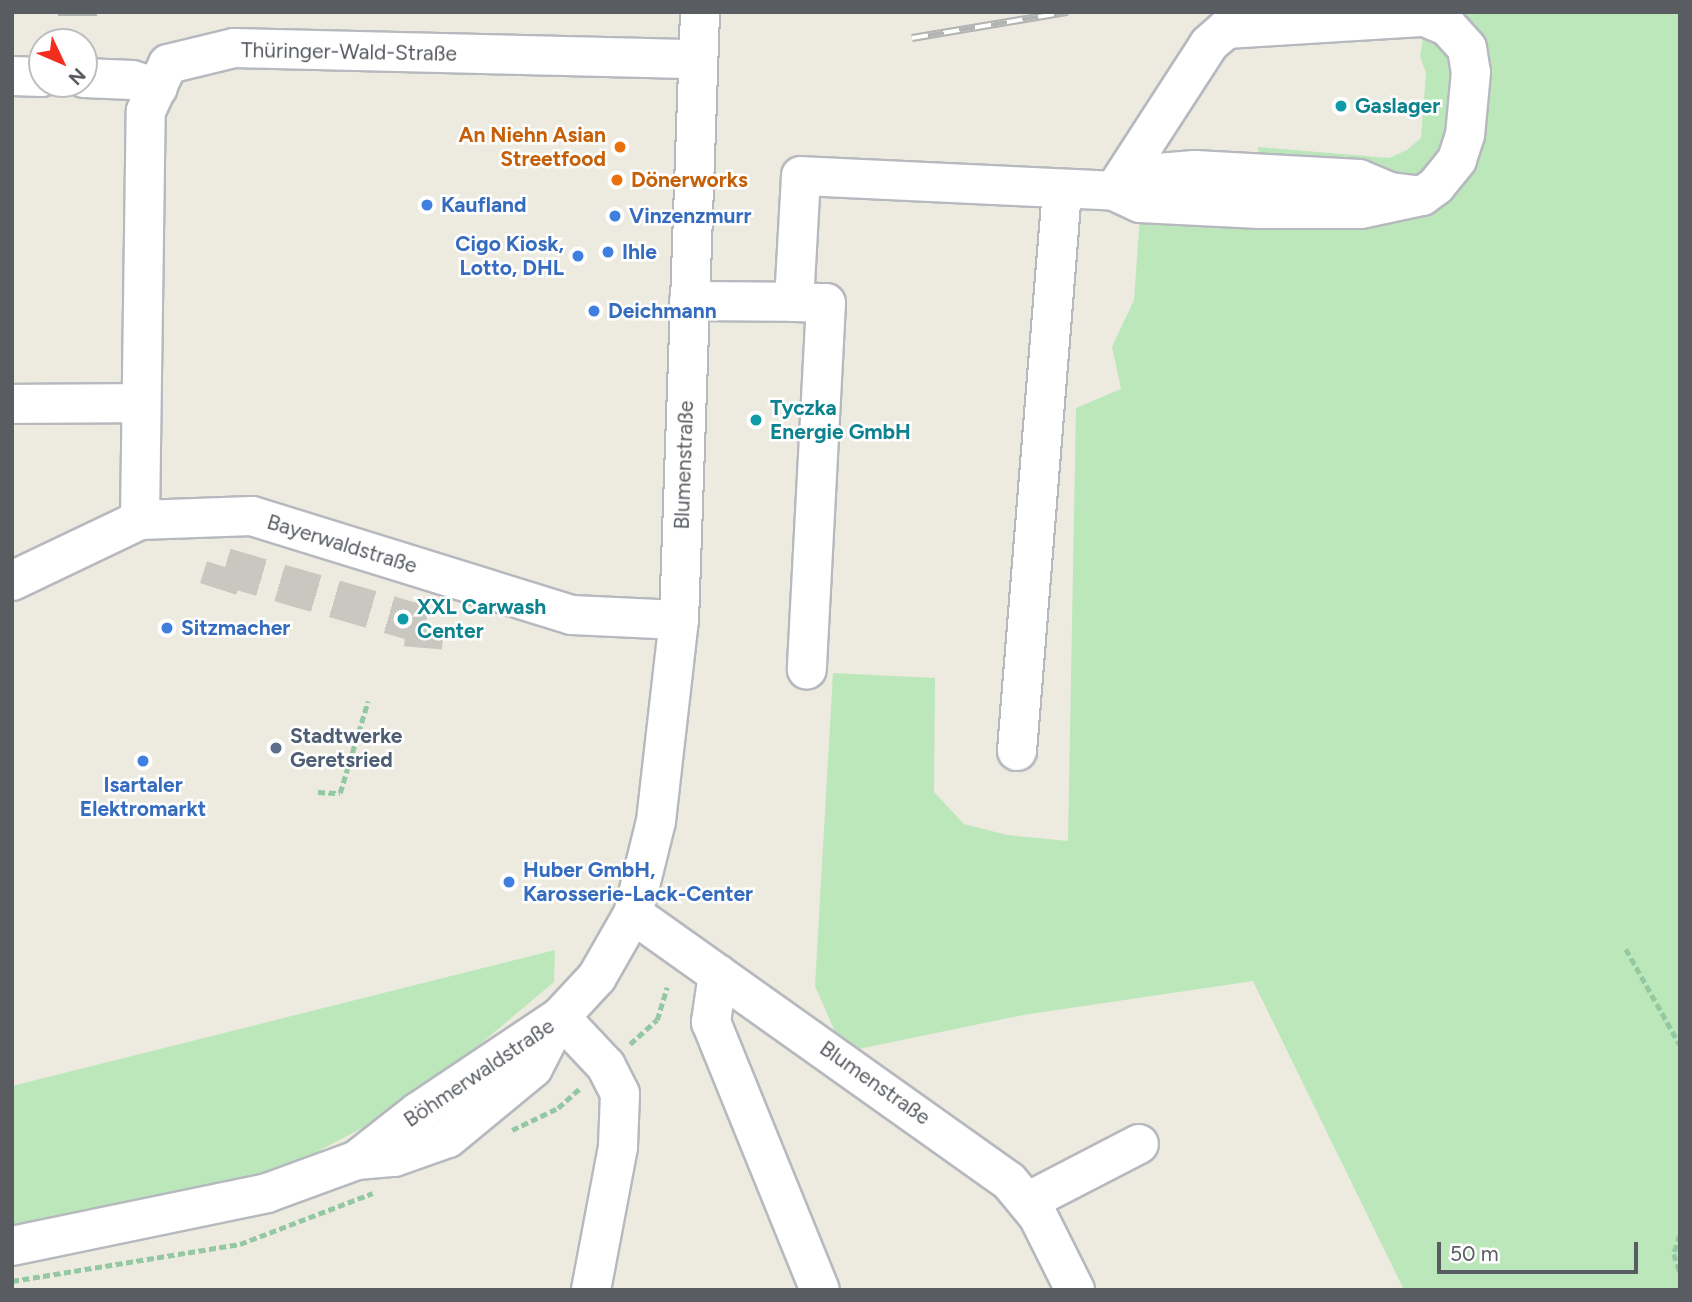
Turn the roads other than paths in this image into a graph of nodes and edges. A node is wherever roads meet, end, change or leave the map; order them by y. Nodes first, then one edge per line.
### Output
1 (700, 12) edge
2 (697, 60) junction
3 (98, 79) edge
4 (158, 88) junction
5 (1062, 190) junction
6 (1114, 191) junction
7 (689, 301) junction
8 (794, 302) junction
9 (140, 403) junction
10 (12, 404) edge
11 (140, 520) junction
12 (12, 581) edge
13 (679, 620) junction
14 (807, 670) dead end
15 (1017, 751) dead end
16 (633, 914) junction
17 (718, 974) junction
18 (560, 1017) junction
19 (1139, 1144) dead end
20 (1027, 1202) junction
21 (12, 1247) edge
22 (1073, 1289) edge
23 (591, 1290) edge
24 (820, 1290) edge

1 - 2 street, Blumenstraße
2 - 4 street, Thüringer-Wald-Straße
2 - 7 street, Blumenstraße
3 - 4 street
4 - 9 street, Thüringer-Wald-Straße
5 - 6 street
5 - 8 street
5 - 15 street
6 - 6 street
7 - 8 street
7 - 13 street, Blumenstraße
8 - 14 street
9 - 10 street
9 - 11 street, Thüringer-Wald-Straße
11 - 12 street, Bayerwaldstraße
11 - 13 street, Bayerwaldstraße
13 - 16 street, Blumenstraße
16 - 17 street, Blumenstraße
16 - 18 street, Blumenstraße
17 - 20 street, Blumenstraße
17 - 24 street
18 - 21 street, Böhmerwaldstraße
18 - 23 street
19 - 20 street
20 - 22 street, Blumenstraße

